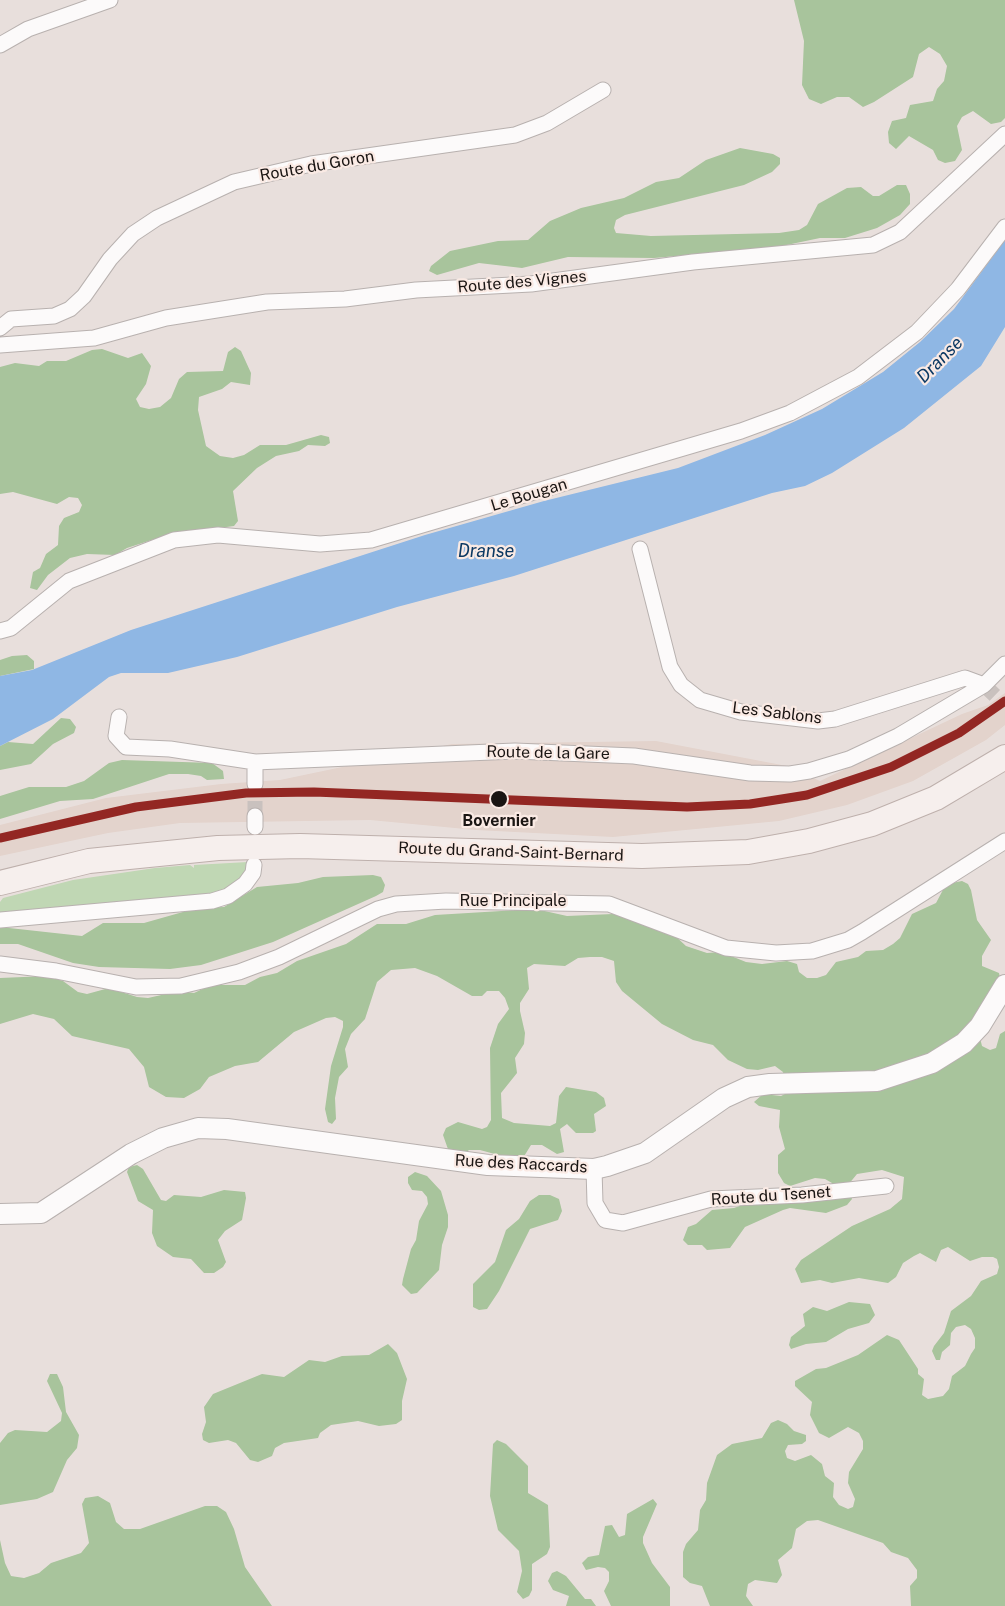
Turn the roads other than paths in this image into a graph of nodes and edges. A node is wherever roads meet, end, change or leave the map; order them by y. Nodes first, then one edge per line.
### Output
1 (110, 0) edge
2 (0, 45) edge
3 (603, 90) dead end
4 (1005, 134) edge
5 (1005, 227) edge
6 (0, 328) edge
7 (0, 345) edge
8 (640, 549) dead end
9 (0, 632) edge
10 (1005, 663) edge
11 (984, 685) junction
12 (119, 717) dead end
13 (1005, 757) edge
14 (255, 762) junction
15 (255, 784) tunnel mouth
16 (1005, 841) edge
17 (254, 865) dead end
18 (0, 883) edge
19 (0, 920) edge
20 (0, 964) edge
21 (1005, 985) edge
22 (594, 1168) junction
23 (886, 1186) dead end
24 (0, 1214) edge

1 - 2 street
3 - 6 street, Route du Goron
4 - 7 street, Route des Vignes
5 - 9 street, Le Bougan
8 - 11 street, Les Sablons
10 - 11 street
11 - 14 street, Route de la Gare
12 - 14 street, Route de la Gare
13 - 18 main road, Route du Grand-Saint-Bernard
14 - 15 street
16 - 20 street, Rue Principale
17 - 19 street
21 - 22 street, Rue des Raccards
22 - 23 street, Route du Tsenet
22 - 24 street, Rue des Raccards

